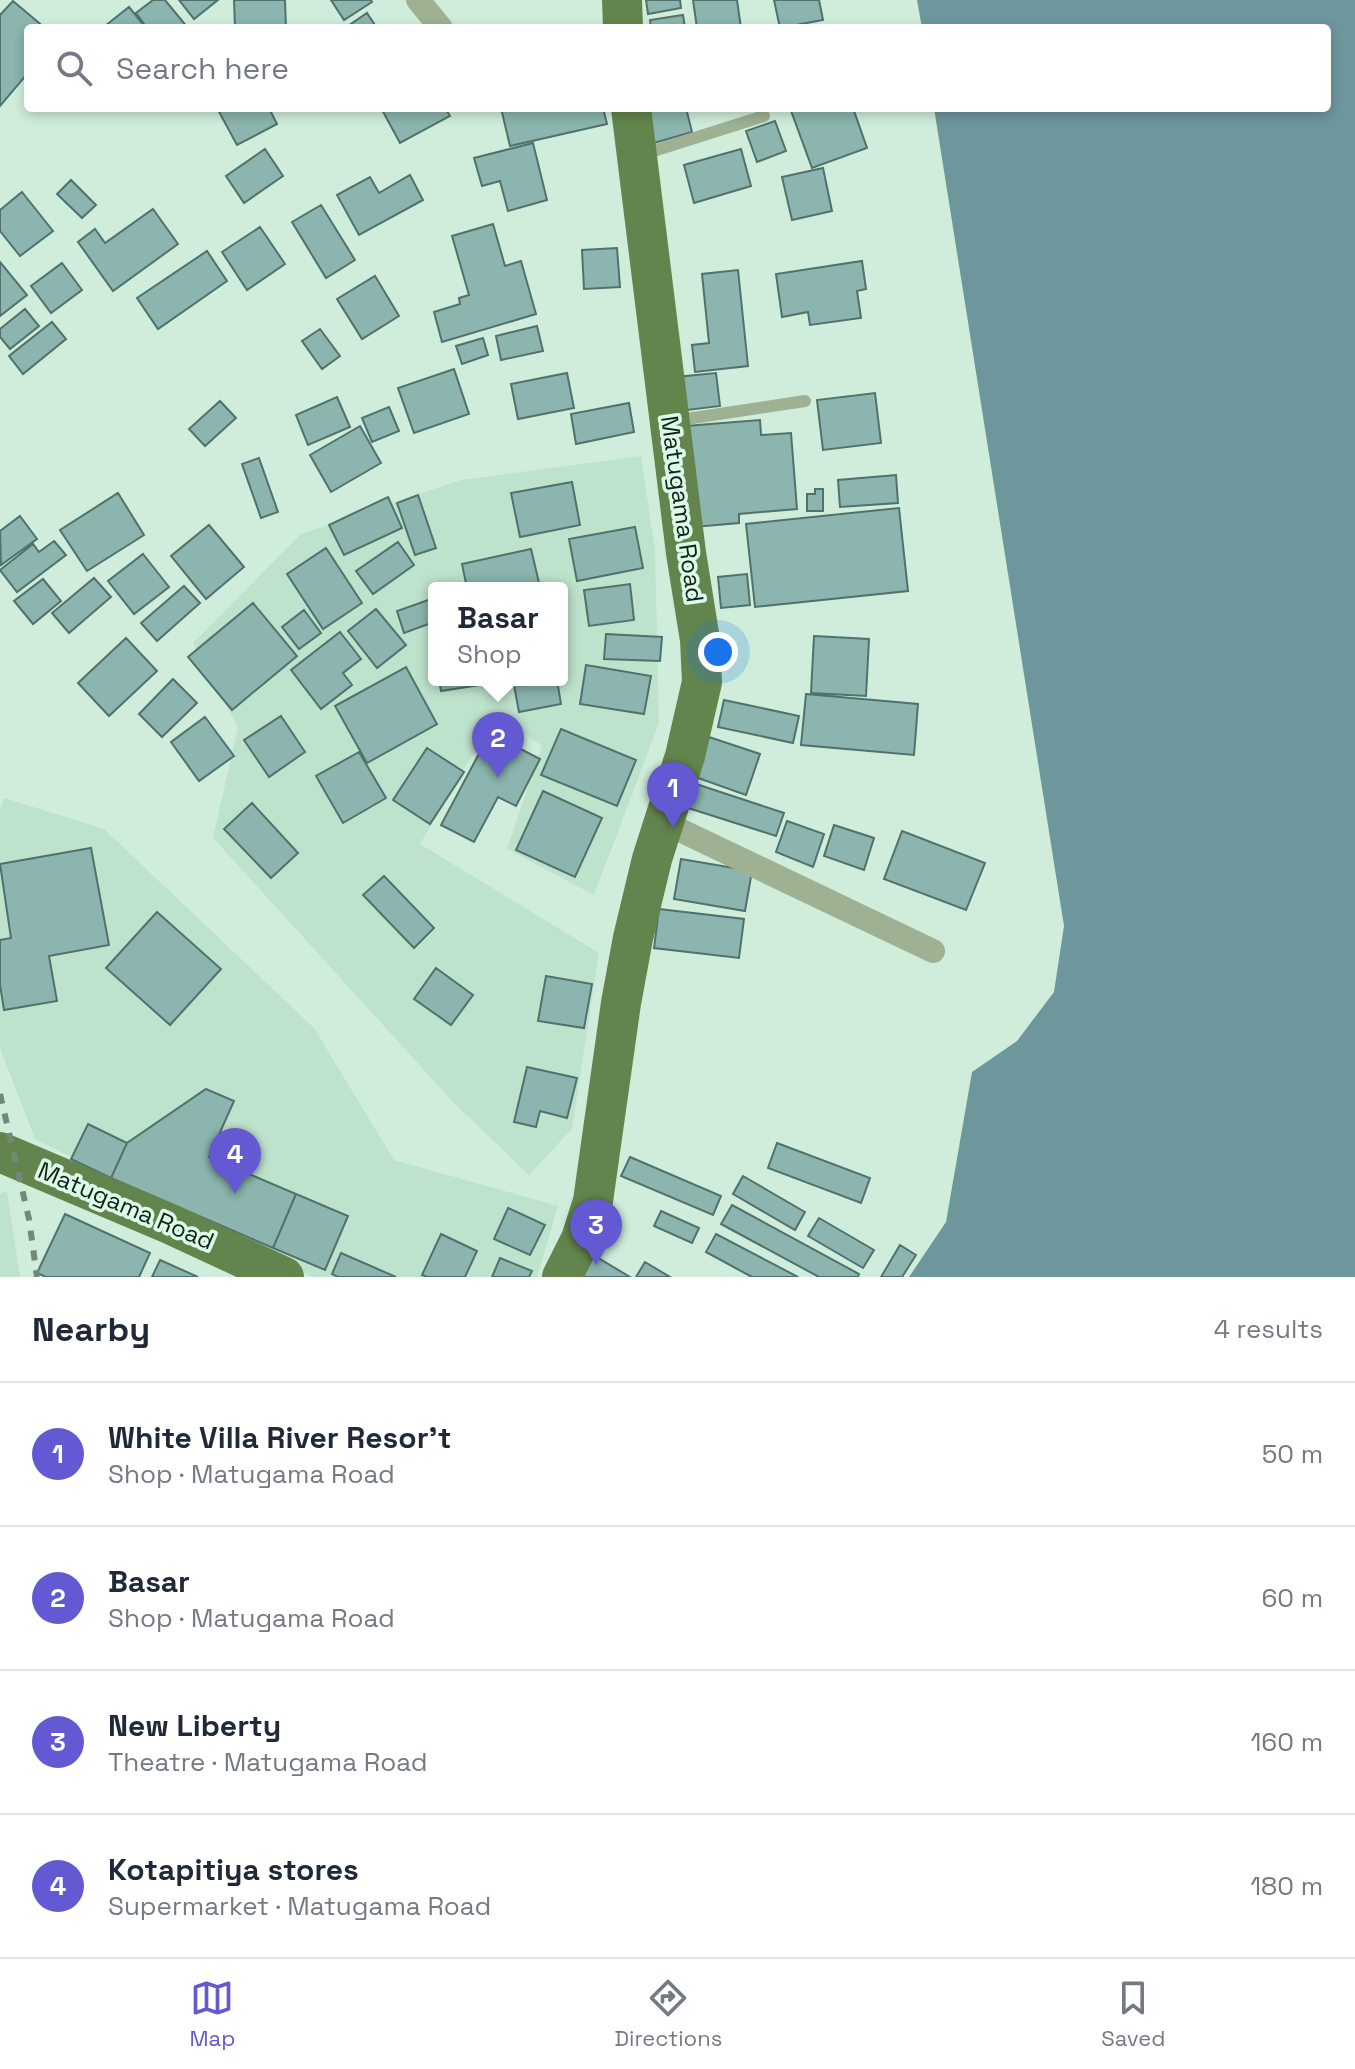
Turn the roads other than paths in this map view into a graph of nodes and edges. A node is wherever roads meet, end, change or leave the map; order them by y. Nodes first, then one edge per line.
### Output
1 (418, 0) edge
2 (622, 0) edge
3 (438, 24) edge
4 (623, 24) edge
5 (632, 112) edge
6 (764, 116) dead end
7 (637, 156) junction
8 (805, 401) dead end
9 (670, 421) junction
10 (665, 823) junction
11 (933, 951) dead end
12 (4, 1156) edge
13 (284, 1277) edge
14 (562, 1277) edge

1 - 3 street
2 - 4 main road
5 - 7 main road, Matugama Road
6 - 7 lane
7 - 9 main road, Matugama Road
8 - 9 lane
9 - 10 main road, Matugama Road
10 - 11 street
10 - 14 main road, Matugama Road
12 - 13 main road, Matugama Road

